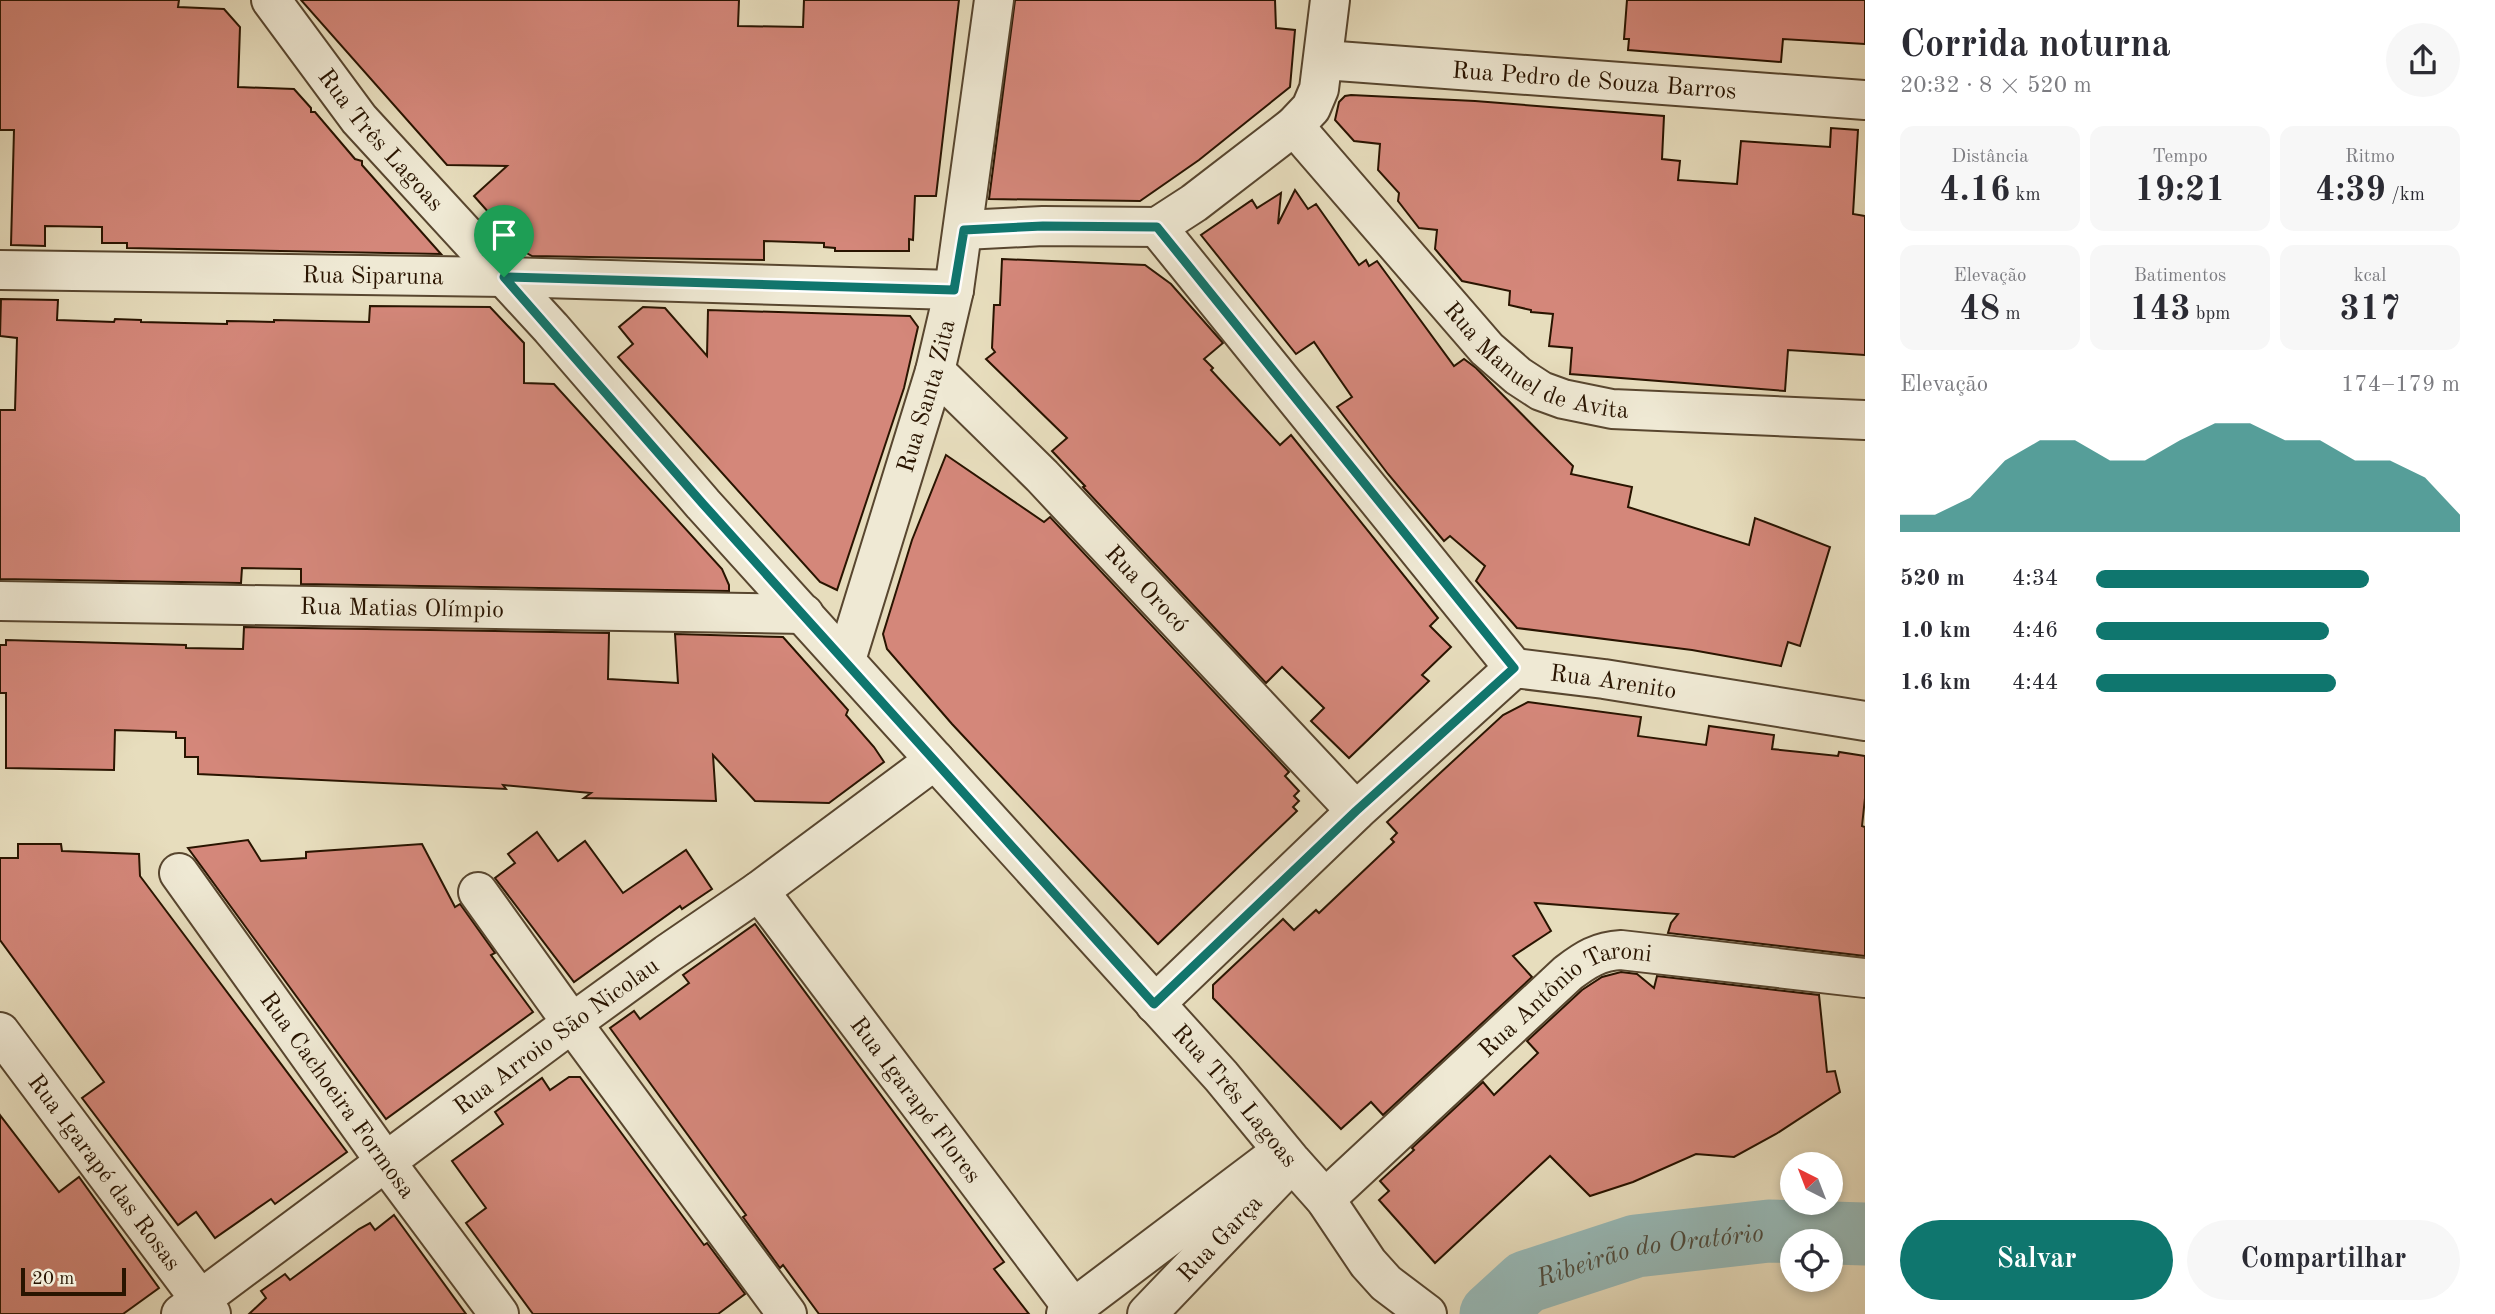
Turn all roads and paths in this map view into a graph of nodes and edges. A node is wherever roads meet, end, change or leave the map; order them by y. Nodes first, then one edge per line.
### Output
1 (271, 0) edge
2 (995, 0) edge
3 (1330, 0) edge
4 (1324, 60) junction
5 (1865, 100) edge
6 (1294, 126) junction
7 (1157, 227) junction
8 (964, 230) junction
9 (0, 270) edge
10 (504, 277) junction
11 (954, 290) junction
12 (936, 371) junction
13 (1865, 420) edge
14 (0, 601) edge
15 (804, 614) junction
16 (846, 660) junction
17 (1514, 668) junction
18 (1865, 721) edge
19 (934, 760) junction
20 (1356, 811) junction
21 (179, 873) dead end
22 (759, 891) junction
23 (478, 892) dead end
24 (1865, 978) edge
25 (1154, 1004) junction
26 (572, 1023) junction
27 (0, 1032) edge
28 (1287, 1157) junction
29 (385, 1161) junction
30 (1325, 1199) junction
31 (197, 1309) edge
32 (1069, 1311) edge
33 (1423, 1312) edge
34 (499, 1314) edge
35 (787, 1314) edge
36 (1147, 1314) edge

1 - 10 street, Rua Três Lagoas
2 - 8 street, Rua Santa Zita
3 - 4 street
4 - 5 street, Rua Pedro de Souza Barros
4 - 6 street
6 - 7 street
6 - 13 street, Rua Manuel de Avita
7 - 8 street
7 - 17 street
8 - 11 street, Rua Santa Zita
9 - 10 street, Rua Siparuna
10 - 11 street, Rua Siparuna
10 - 15 street, Rua Três Lagoas
11 - 12 street, Rua Santa Zita
12 - 16 street, Rua Santa Zita
12 - 20 street, Rua Orocó
14 - 15 street, Rua Matias Olímpio
15 - 16 street, Rua Três Lagoas
16 - 19 street, Rua Três Lagoas
17 - 18 street, Rua Arenito
17 - 20 street, Rua Arenito
19 - 22 street, Rua Arroio São Nicolau
19 - 25 street, Rua Três Lagoas
20 - 25 street, Rua Arenito
21 - 29 street, Rua Cachoeira Formosa
22 - 26 street, Rua Arroio São Nicolau
22 - 32 street, Rua Igarapé Flores
23 - 26 street
24 - 30 street, Rua Antônio Taroni
25 - 28 street, Rua Três Lagoas
26 - 29 street, Rua Arroio São Nicolau
26 - 35 street
27 - 31 street, Rua Igarapé das Rosas
28 - 30 street, Rua Três Lagoas
28 - 32 street
28 - 36 street, Rua Garça
29 - 31 street, Rua Arroio São Nicolau
29 - 34 street, Rua Cachoeira Formosa
30 - 33 street, Rua Três Lagoas

